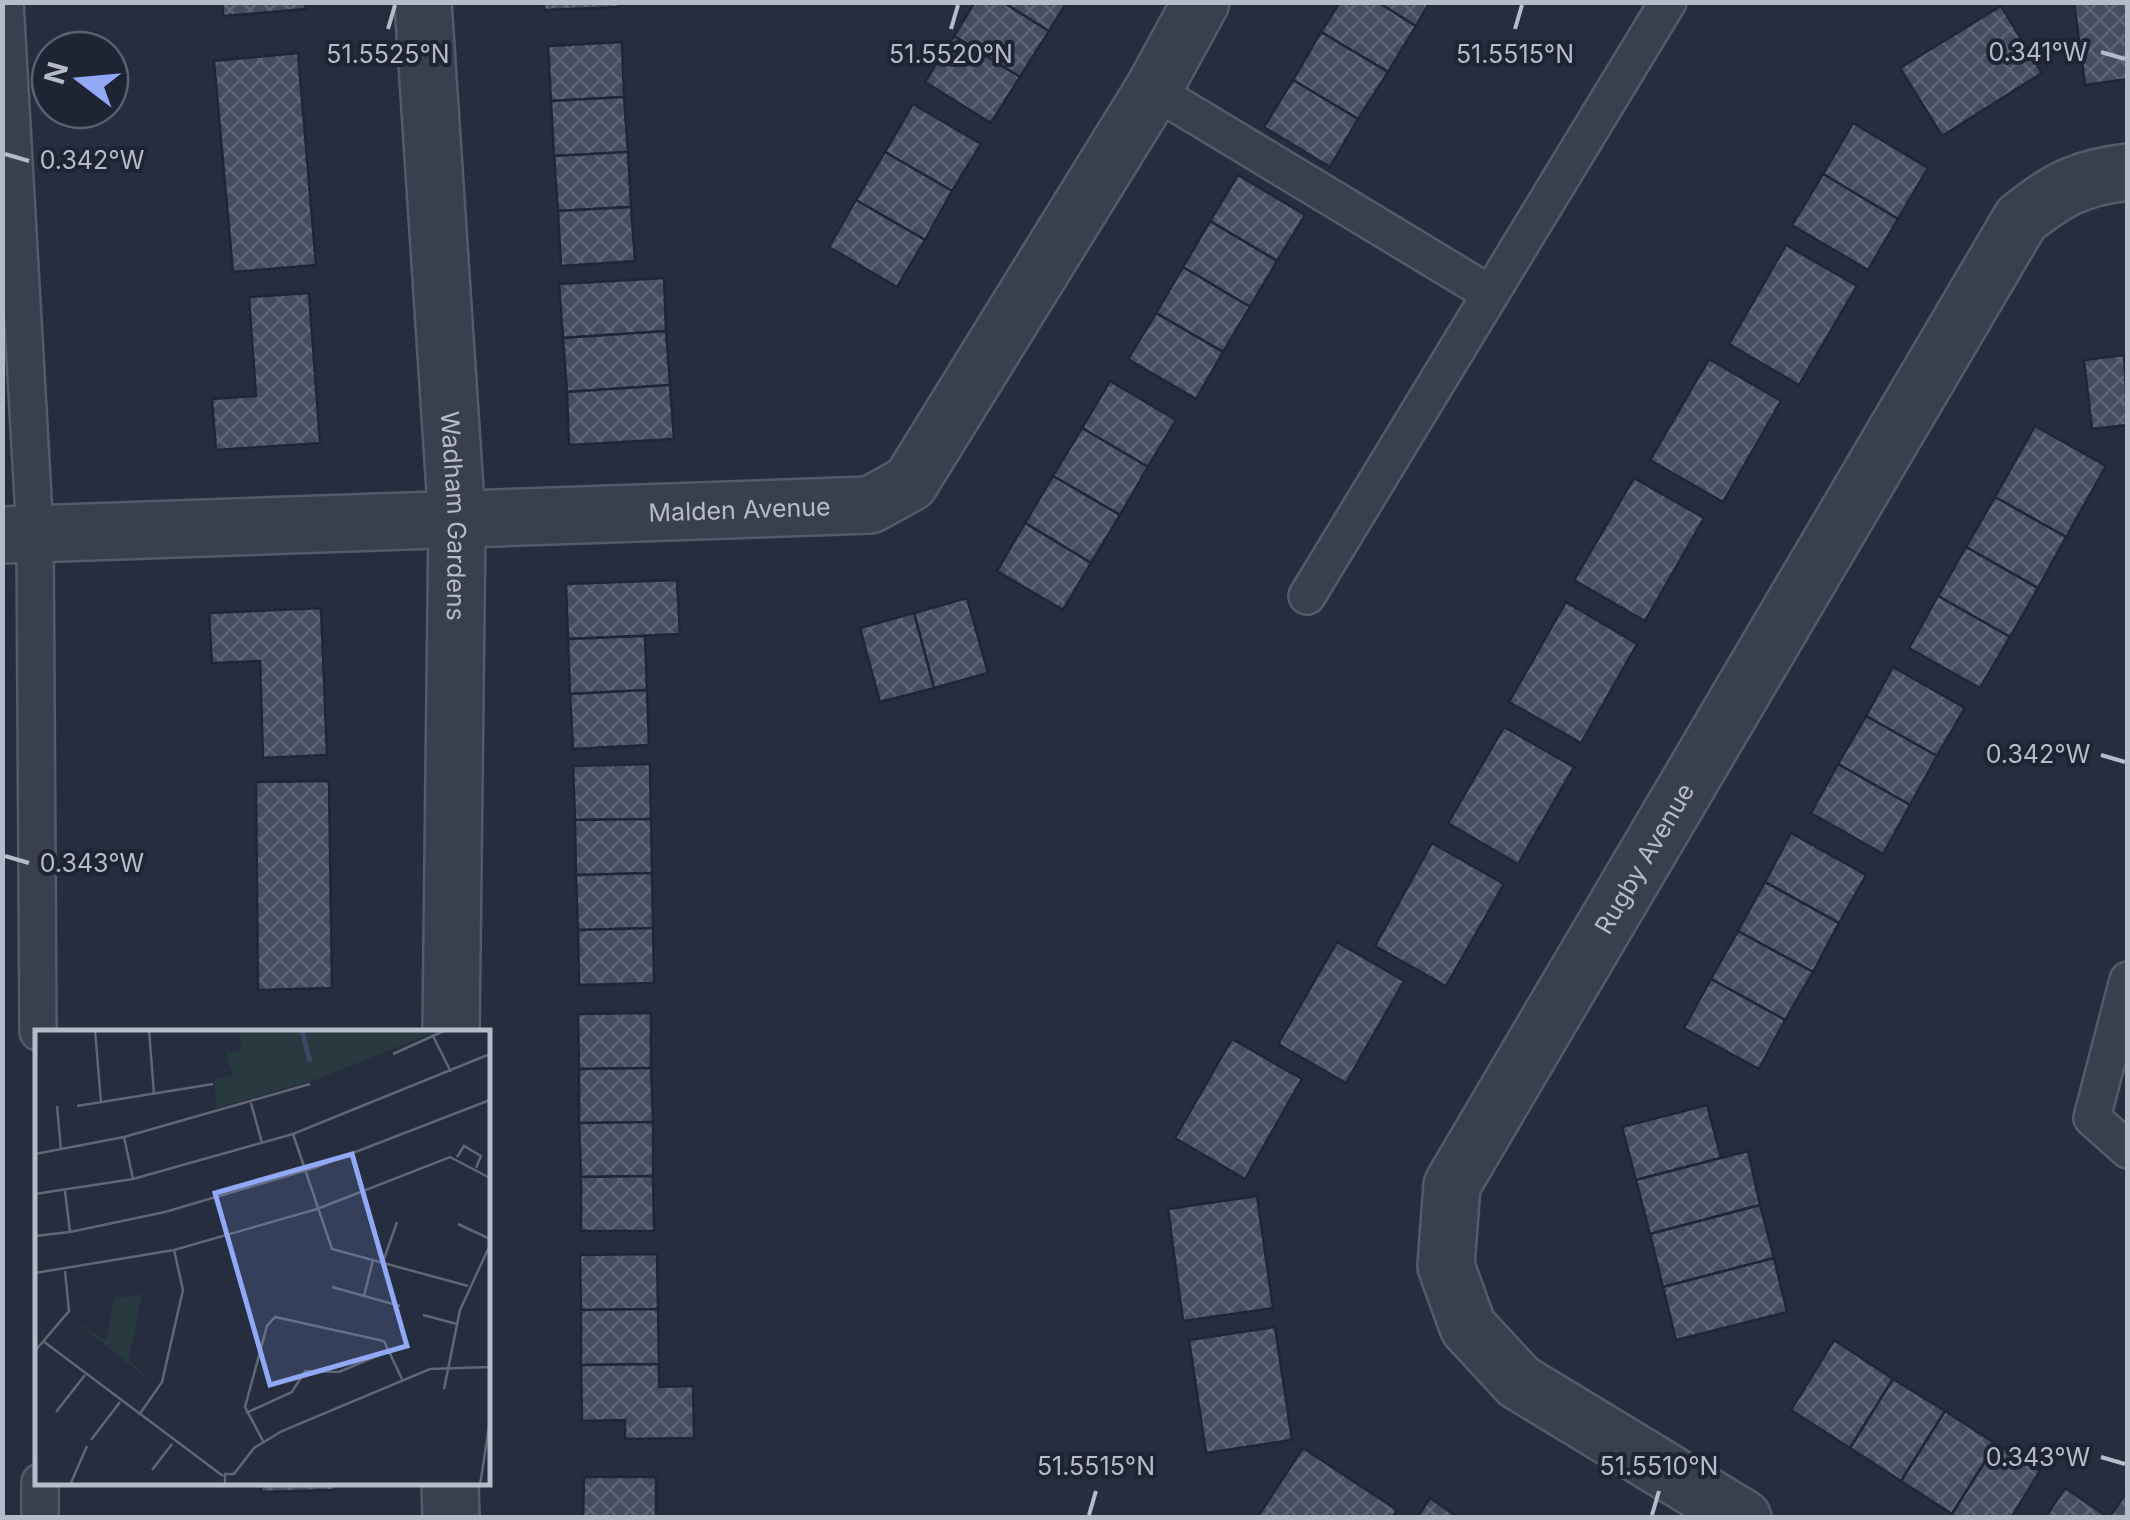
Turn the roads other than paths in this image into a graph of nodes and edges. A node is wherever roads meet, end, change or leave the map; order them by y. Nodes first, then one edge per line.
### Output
1 (5, 2) edge
2 (423, 2) edge
3 (1201, 2) edge
4 (1668, 2) edge
5 (1152, 90) junction
6 (2127, 172) edge
7 (2128, 182) edge
8 (1489, 292) junction
9 (457, 521) junction
10 (18, 535) edge
11 (1307, 596) dead end
12 (2128, 980) edge
13 (38, 1030) edge
14 (451, 1030) edge
15 (2128, 1150) edge
16 (40, 1485) edge
17 (450, 1485) edge
18 (40, 1518) edge
19 (451, 1518) edge
20 (1743, 1518) edge

1 - 10 lane
2 - 9 street, Wadham Gardens
3 - 5 street, Malden Avenue
4 - 8 lane
5 - 8 lane
5 - 9 street, Malden Avenue
6 - 7 lane
6 - 20 street, Rugby Avenue
8 - 11 lane
9 - 10 street, Malden Avenue
9 - 14 street, Wadham Gardens
10 - 13 lane
12 - 15 lane
16 - 18 lane
17 - 19 street

